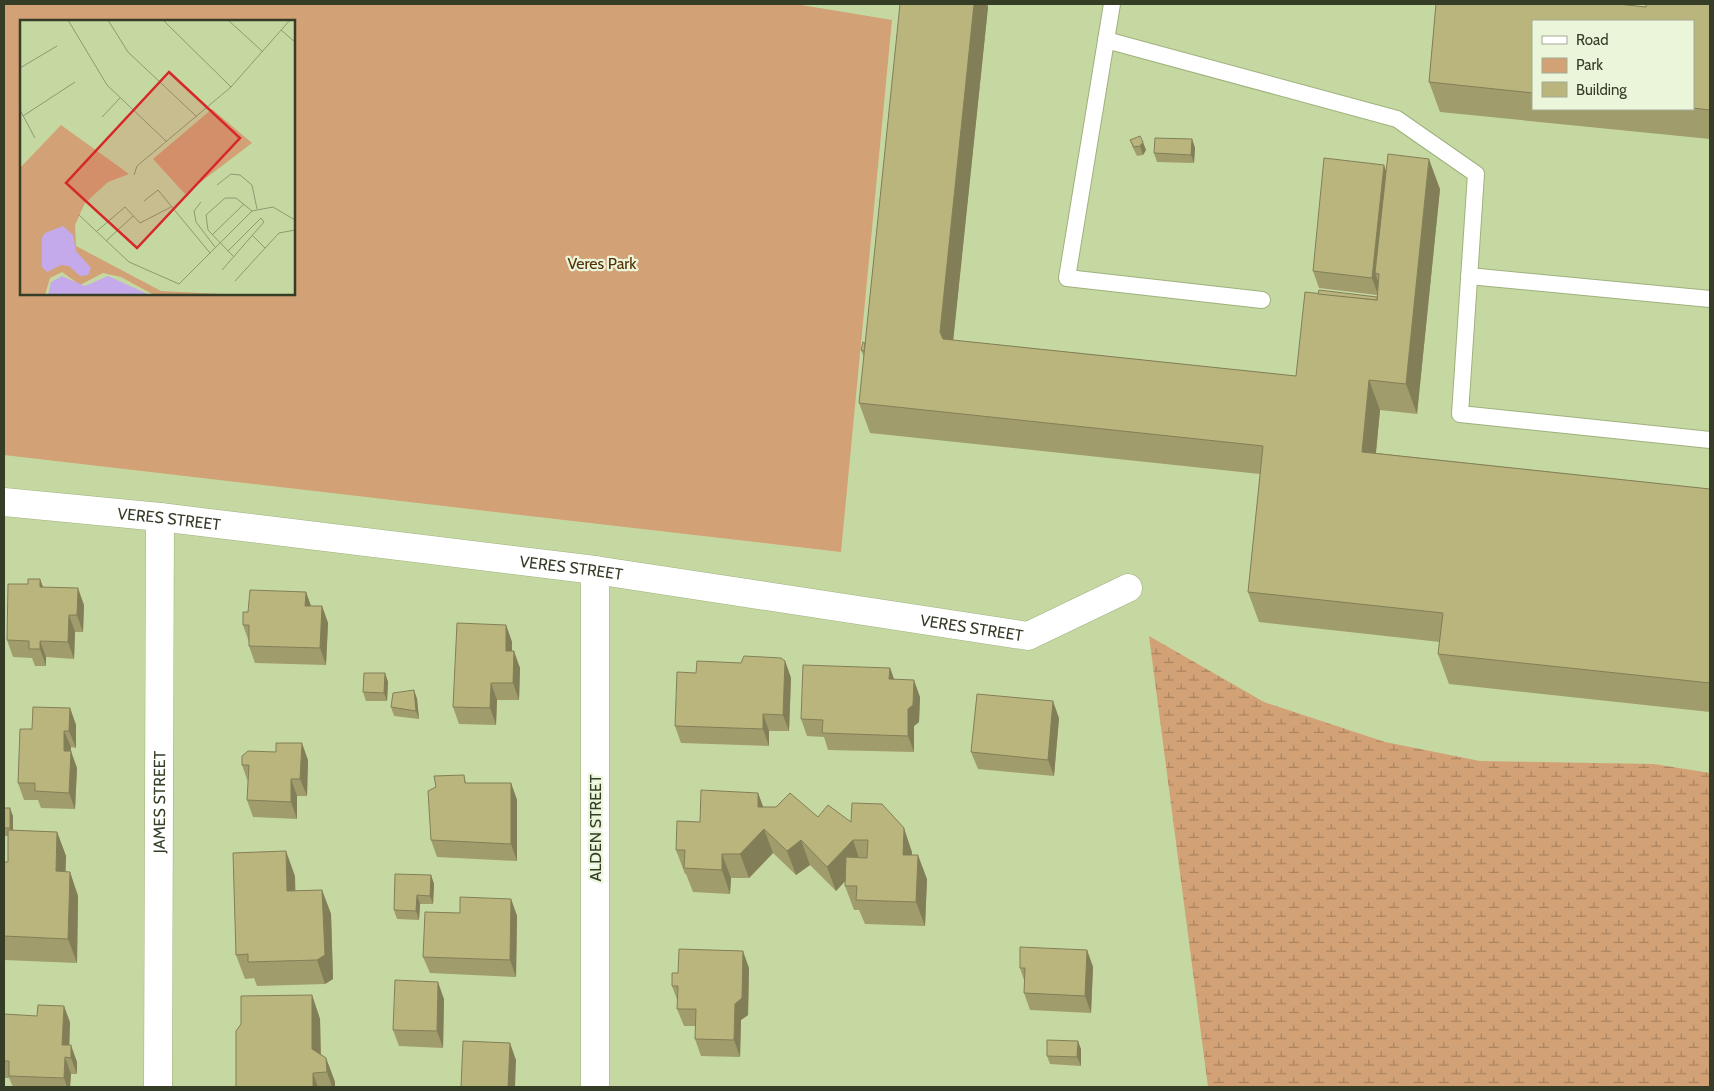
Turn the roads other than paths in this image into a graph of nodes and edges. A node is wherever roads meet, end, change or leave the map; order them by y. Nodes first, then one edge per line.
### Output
1 (1112, 4) edge
2 (1106, 40) junction
3 (1469, 276) junction
4 (1710, 299) edge
5 (1262, 300) dead end
6 (1710, 440) edge
7 (4, 502) edge
8 (160, 517) junction
9 (595, 570) junction
10 (1128, 588) dead end
11 (158, 1087) edge
12 (595, 1087) edge

1 - 2 lane
2 - 3 lane
2 - 5 lane
3 - 4 lane
3 - 6 lane
7 - 8 street, VERES STREET
8 - 9 street, VERES STREET
8 - 11 street, JAMES STREET
9 - 10 street, VERES STREET
9 - 12 street, ALDEN STREET

